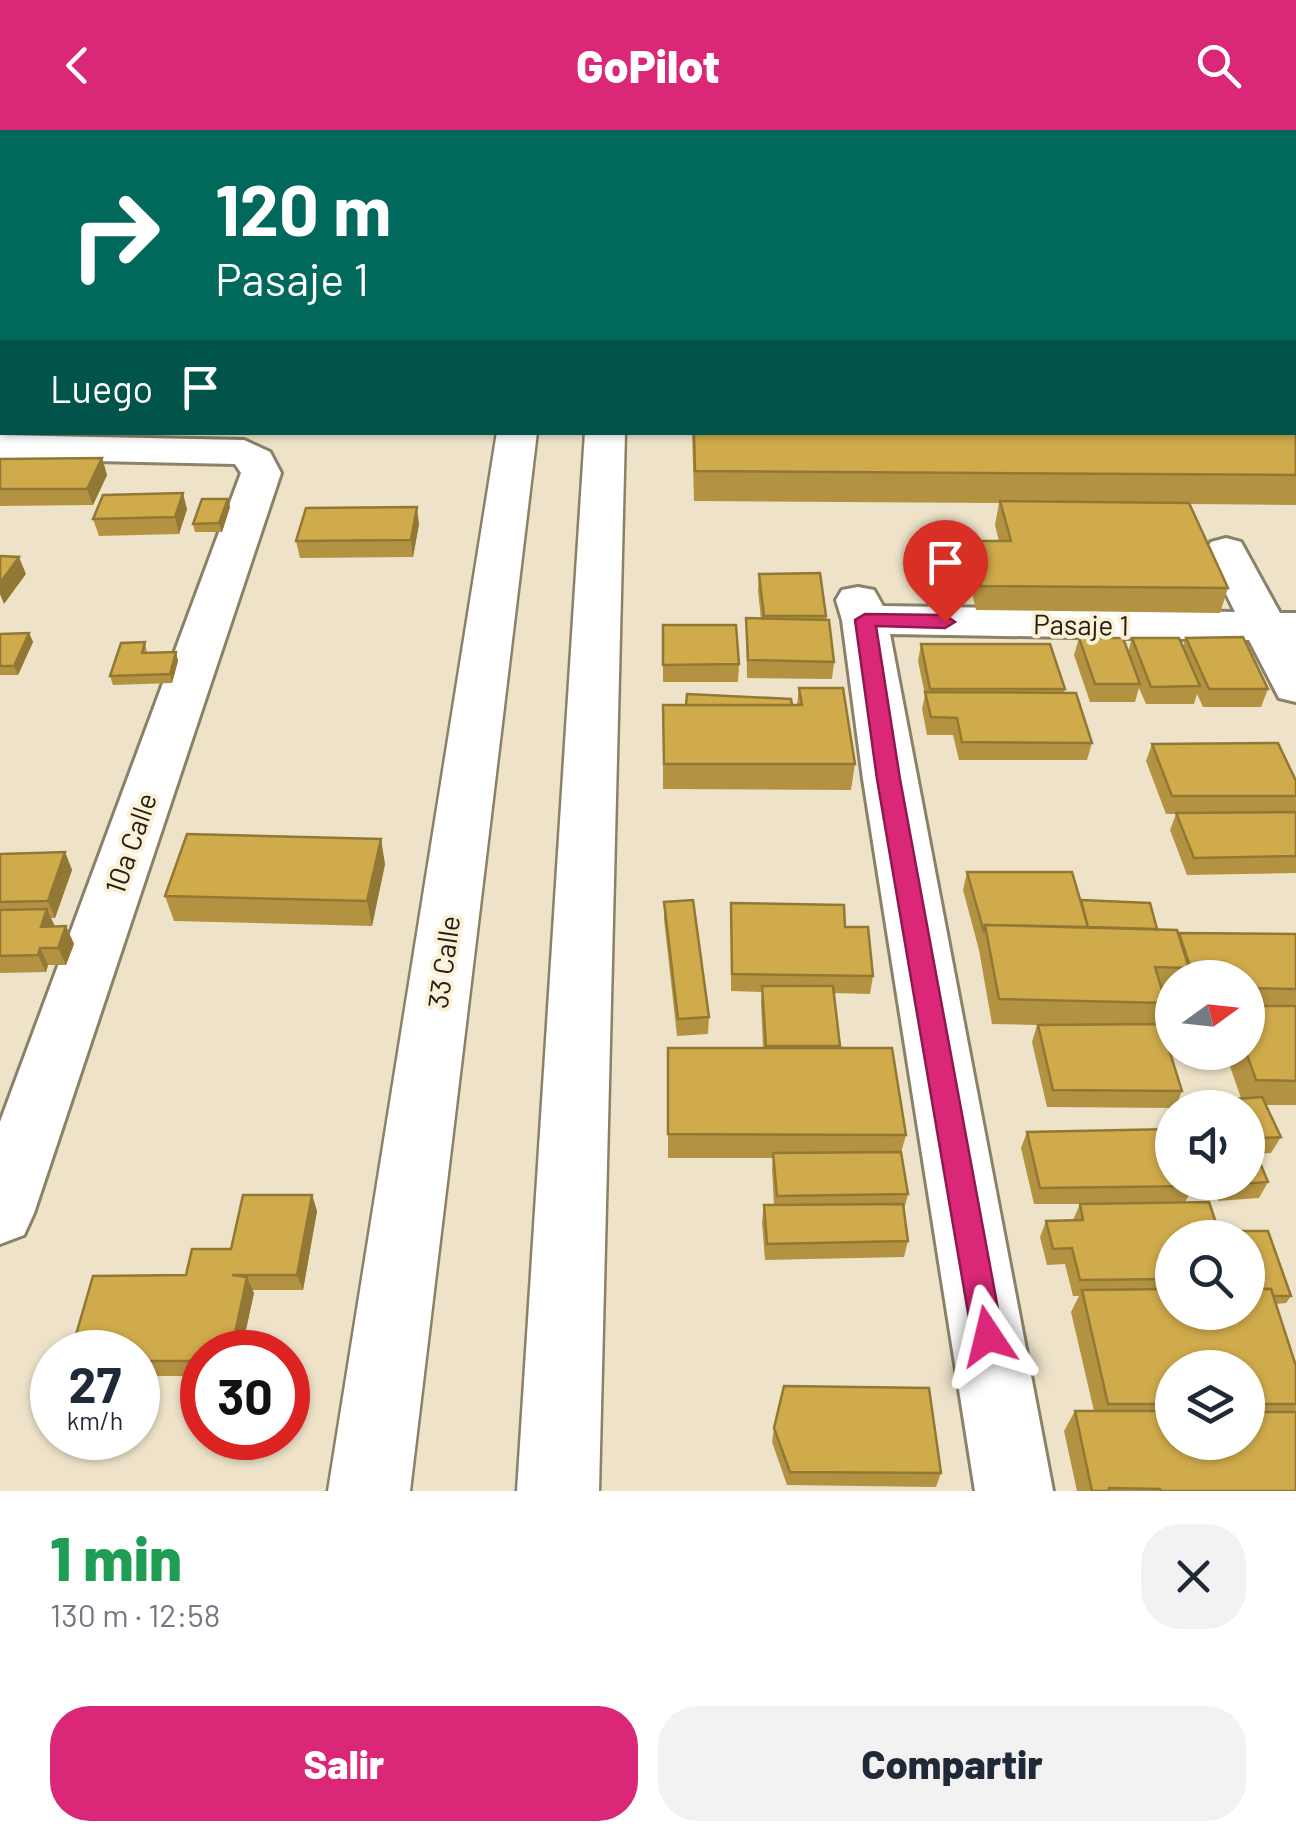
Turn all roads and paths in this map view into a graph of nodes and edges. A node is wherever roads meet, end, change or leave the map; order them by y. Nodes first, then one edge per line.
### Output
1 (518, 435) edge
2 (605, 435) edge
3 (0, 447) edge
4 (1226, 551) dead end
5 (1280, 627) edge
6 (1296, 687) edge
7 (0, 1213) edge
8 (369, 1491) edge
9 (558, 1491) edge
10 (1014, 1491) edge

1 - 8 main road, 33 Calle
2 - 9 main road
3 - 7 street, 10a Calle
4 - 5 street
5 - 6 street
5 - 10 street, Pasaje 1

